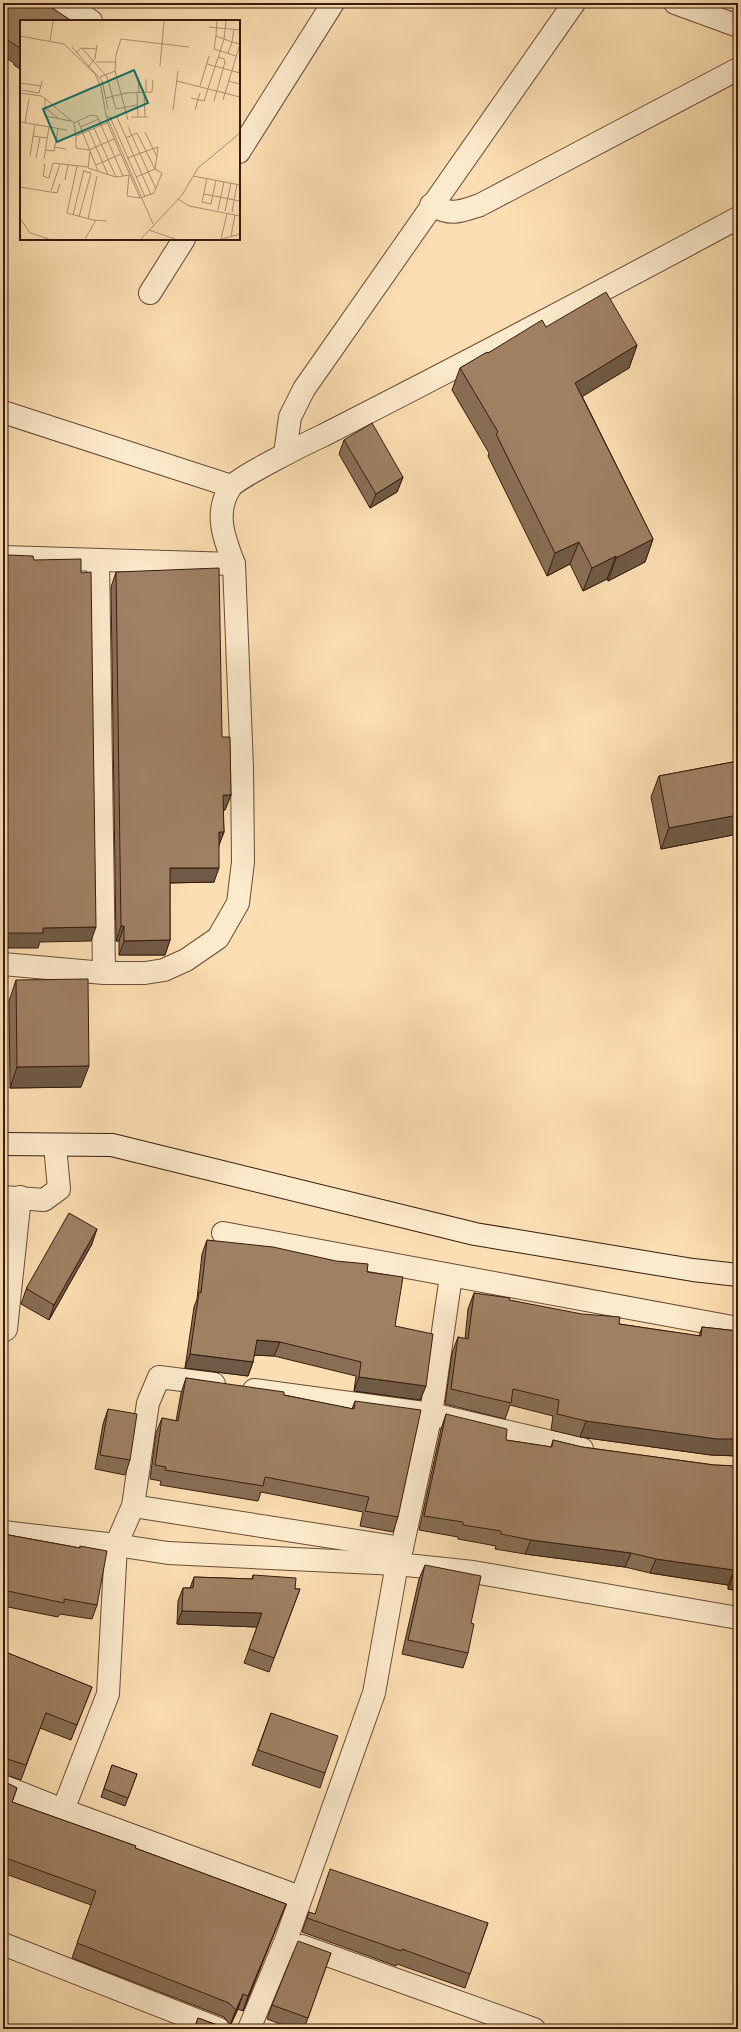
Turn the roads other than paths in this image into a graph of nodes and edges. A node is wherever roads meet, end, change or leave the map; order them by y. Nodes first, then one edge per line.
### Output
1 (64, 3) edge
2 (333, 3) edge
3 (574, 3) edge
4 (675, 3) edge
5 (90, 20) edge
6 (738, 26) edge
7 (738, 69) edge
8 (247, 123) edge
9 (240, 148) edge
10 (431, 205) junction
11 (738, 218) edge
12 (183, 240) edge
13 (150, 293) dead end
14 (3, 412) edge
15 (286, 454) junction
16 (231, 486) junction
17 (3, 557) edge
18 (98, 561) junction
19 (234, 564) junction
20 (3, 964) edge
21 (104, 973) junction
22 (3, 1144) edge
23 (55, 1145) junction
24 (12, 1197) edge
25 (223, 1233) dead end
26 (738, 1275) edge
27 (451, 1276) junction
28 (738, 1328) edge
29 (3, 1331) edge
30 (431, 1414) junction
31 (601, 1452) edge
32 (133, 1506) junction
33 (3, 1532) edge
34 (116, 1545) junction
35 (400, 1556) junction
36 (738, 1618) edge
37 (3, 1786) edge
38 (64, 1810) junction
39 (300, 1897) junction
40 (286, 1940) junction
41 (3, 1944) edge
42 (219, 2029) edge
43 (249, 2029) edge
44 (534, 2029) edge

1 - 5 street
2 - 8 street
3 - 10 street
4 - 6 street
7 - 10 street
8 - 9 street
10 - 15 street
11 - 15 street
12 - 13 street
14 - 16 street
15 - 16 street
16 - 19 street
17 - 18 street
18 - 19 street
18 - 21 street
19 - 21 street
20 - 21 street
22 - 23 street
23 - 24 street
23 - 26 street
24 - 29 street
25 - 27 street
27 - 28 street
27 - 30 street
30 - 31 street
30 - 32 street
30 - 35 street
32 - 34 street
32 - 35 street
33 - 34 street
34 - 35 street
34 - 38 street
35 - 36 street
35 - 39 street
37 - 38 street
38 - 39 street
39 - 40 street
40 - 43 street
40 - 44 street
41 - 42 street

